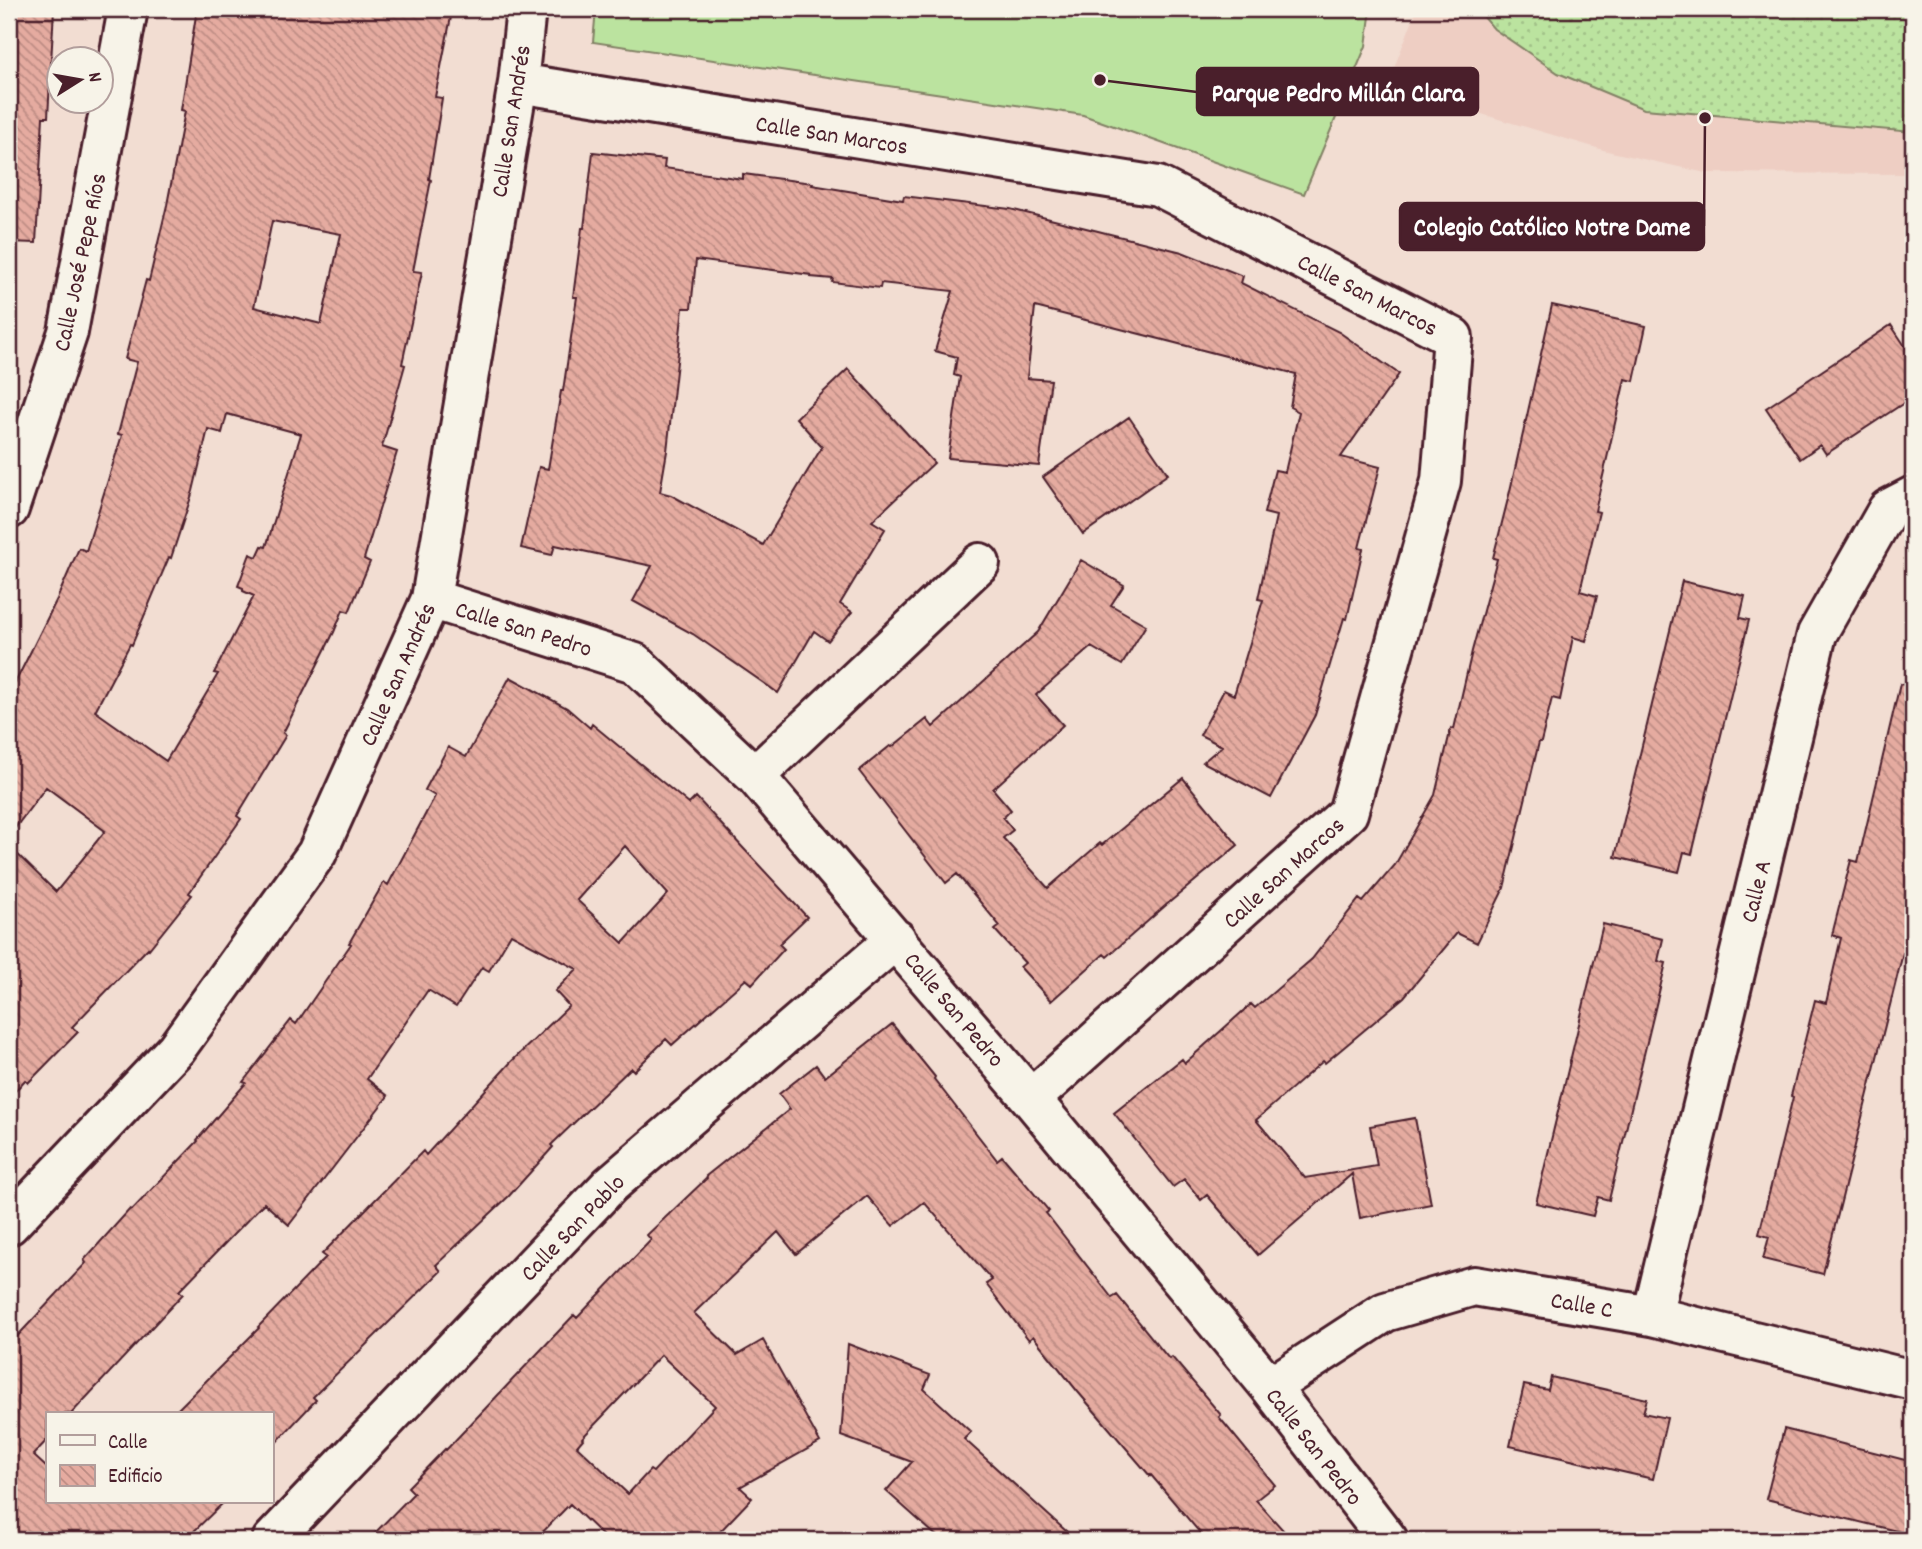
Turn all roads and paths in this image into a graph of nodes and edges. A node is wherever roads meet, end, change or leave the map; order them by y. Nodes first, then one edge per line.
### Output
1 (128, 9) edge
2 (526, 9) edge
3 (518, 83) junction
4 (1913, 496) edge
5 (9, 509) edge
6 (979, 563) dead end
7 (431, 599) junction
8 (755, 776) junction
9 (896, 939) junction
10 (1031, 1099) junction
11 (9, 1224) edge
12 (1652, 1316) junction
13 (1913, 1380) edge
14 (1270, 1387) junction
15 (272, 1540) edge
16 (1388, 1540) edge

1 - 5 street, Calle José Pepe Ríos
2 - 3 street, Calle San Andrés
3 - 7 street, Calle San Andrés
3 - 10 street, Calle San Marcos
4 - 12 street, Calle A
6 - 8 street
7 - 8 street, Calle San Pedro
7 - 11 street, Calle San Andrés
8 - 9 street, Calle San Pedro
9 - 10 street, Calle San Pedro
9 - 15 street, Calle San Pablo
10 - 14 street, Calle San Pedro
12 - 13 street, Calle C
12 - 14 street, Calle C
14 - 16 street, Calle San Pedro

